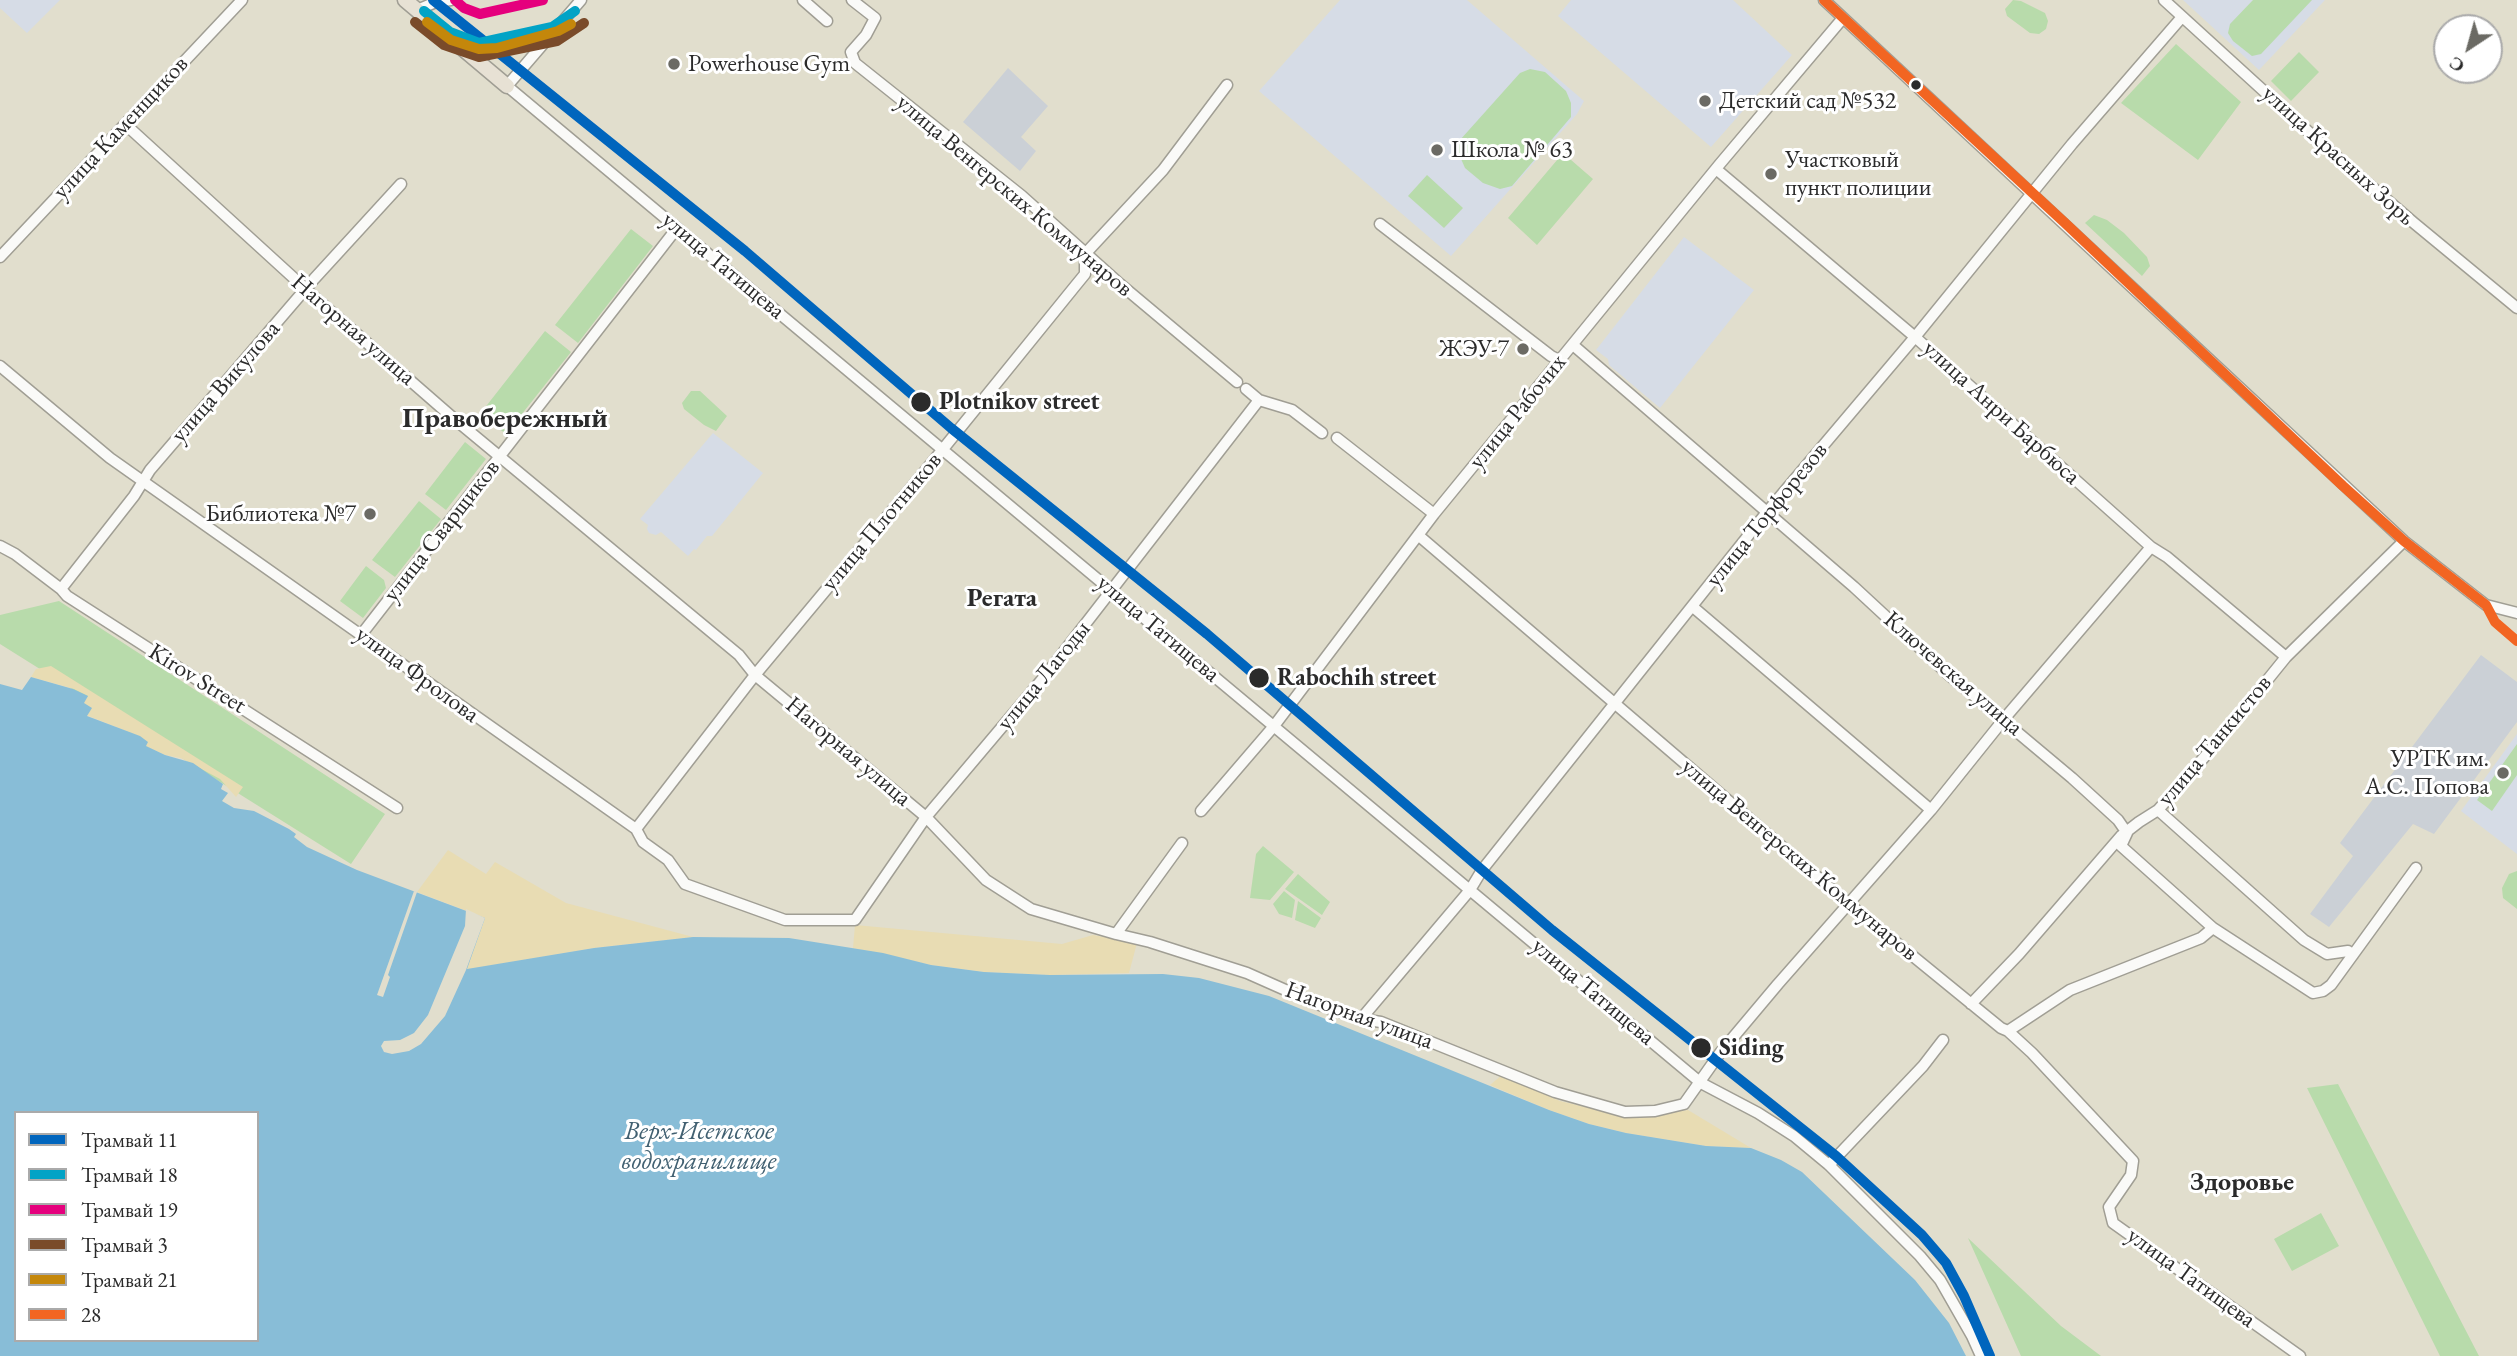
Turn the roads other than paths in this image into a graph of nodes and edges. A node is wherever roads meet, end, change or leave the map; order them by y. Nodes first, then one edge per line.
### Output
1 (242, 0) edge
2 (405, 0) edge
3 (451, 0) edge
4 (581, 0) edge
5 (803, 0) edge
6 (852, 0) edge
7 (1824, 0) edge
8 (2164, 0) edge
9 (417, 10) junction
10 (2182, 17) junction
11 (1843, 18) junction
12 (827, 21) dead end
13 (1227, 85) dead end
14 (508, 86) junction
15 (125, 124) junction
16 (1716, 169) junction
17 (401, 184) dead end
18 (2033, 194) junction
19 (1380, 225) dead end
20 (677, 228) junction
21 (1085, 254) junction
22 (0, 257) edge
23 (305, 289) junction
24 (2517, 308) edge
25 (1915, 337) junction
26 (1573, 345) junction
27 (1561, 361) junction
28 (0, 366) edge
29 (1259, 400) junction
30 (1322, 433) dead end
31 (1337, 438) dead end
32 (943, 450) junction
33 (500, 456) junction
34 (143, 482) junction
35 (1767, 512) junction
36 (1434, 514) junction
37 (1418, 534) junction
38 (2404, 541) junction
39 (0, 546) edge
40 (2151, 547) junction
41 (61, 589) junction
42 (1112, 591) junction
43 (1693, 607) junction
44 (2517, 613) edge
45 (361, 635) junction
46 (2286, 657) junction
47 (755, 675) junction
48 (1615, 703) junction
49 (2004, 719) junction
50 (1274, 726) junction
51 (397, 808) dead end
52 (1931, 810) junction
53 (2158, 810) junction
54 (1201, 811) dead end
55 (926, 817) junction
56 (636, 829) junction
57 (2127, 833) junction
58 (1182, 843) dead end
59 (2416, 868) dead end
60 (1470, 890) junction
61 (1849, 904) junction
62 (855, 920) joint
63 (2213, 928) junction
64 (1116, 934) junction
65 (2353, 955) junction
66 (1972, 1004) junction
67 (1361, 1019) junction
68 (2008, 1031) junction
69 (1943, 1040) dead end
70 (1701, 1083) junction
71 (1829, 1165) junction
72 (1981, 1356) edge
73 (2300, 1356) edge

1 - 15 street, улица Каменщиков
2 - 9 main road, улица Татищева
3 - 9 street
4 - 14 street
5 - 12 street
6 - 21 street, улица Венгерских Коммунаров
7 - 11 street
8 - 10 street, улица Красных Зорь
9 - 14 main road, улица Татищева
10 - 18 street, улица Торфорезов
10 - 24 street, улица Красных Зорь
11 - 16 street, улица Рабочих
11 - 18 street
13 - 21 street, улица Плотников
14 - 20 street, улица Татищева
15 - 22 street, улица Каменщиков
15 - 23 street, Нагорная улица
16 - 25 street, улица Анри Барбюса
16 - 26 street, улица Рабочих
17 - 23 street, улица Викулова
18 - 25 street, улица Торфорезов
18 - 38 street
19 - 27 street
20 - 32 street, улица Татищева
20 - 33 street, улица Сварщиков
21 - 29 street, улица Венгерских Коммунаров
21 - 32 street, улица Плотников
23 - 33 street, Нагорная улица
23 - 34 street, улица Викулова
25 - 35 street, улица Торфорезов
25 - 40 street, улица Анри Барбюса
26 - 27 street, улица Рабочих
26 - 35 street, Ключевская улица
27 - 36 street, улица Рабочих
28 - 34 street, улица Фролова
29 - 30 street, улица Венгерских Коммунаров
29 - 42 street, улица Лагоды
31 - 36 street
32 - 42 street, улица Татищева
32 - 47 street, улица Плотников
33 - 45 street, улица Сварщиков
33 - 47 street, Нагорная улица
34 - 41 street, улица Викулова
34 - 45 street, улица Фролова
35 - 43 street, улица Торфорезов
35 - 49 street, Ключевская улица
36 - 37 street, улица Рабочих
37 - 48 street, улица Венгерских Коммунаров
37 - 50 street, улица Рабочих
38 - 44 street
38 - 46 street, улица Танкистов
39 - 41 street, Kirov Street
40 - 46 street, улица Анри Барбюса
40 - 49 street, Нагорная улица
41 - 51 street, Kirov Street
42 - 50 street, улица Татищева
42 - 55 street, улица Лагоды
43 - 48 street, улица Торфорезов
43 - 52 street
45 - 56 street, улица Фролова
46 - 53 street, улица Танкистов
47 - 55 street, Нагорная улица
47 - 56 street, улица Плотников
48 - 60 street, улица Торфорезов
48 - 61 street, улица Венгерских Коммунаров
49 - 52 street, Нагорная улица
49 - 57 street, Ключевская улица
50 - 54 street, улица Рабочих
50 - 60 street, улица Татищева
52 - 61 street, Нагорная улица
53 - 57 street, улица Танкистов
53 - 65 street
55 - 62 street, улица Лагоды
55 - 64 street, Нагорная улица
56 - 62 street, улица Фролова
57 - 63 street, Ключевская улица
57 - 66 street, улица Танкистов
58 - 64 street
59 - 65 street
60 - 67 street, улица Торфорезов
60 - 70 street, улица Татищева
61 - 66 street, улица Венгерских Коммунаров
61 - 70 street, Нагорная улица
63 - 65 street, Ключевская улица
63 - 68 street
64 - 67 street, Нагорная улица
66 - 68 street, улица Венгерских Коммунаров
67 - 70 street, Нагорная улица
68 - 73 street, улица Татищева
69 - 71 street
70 - 71 street, улица Татищева
71 - 72 street, улица Татищева

